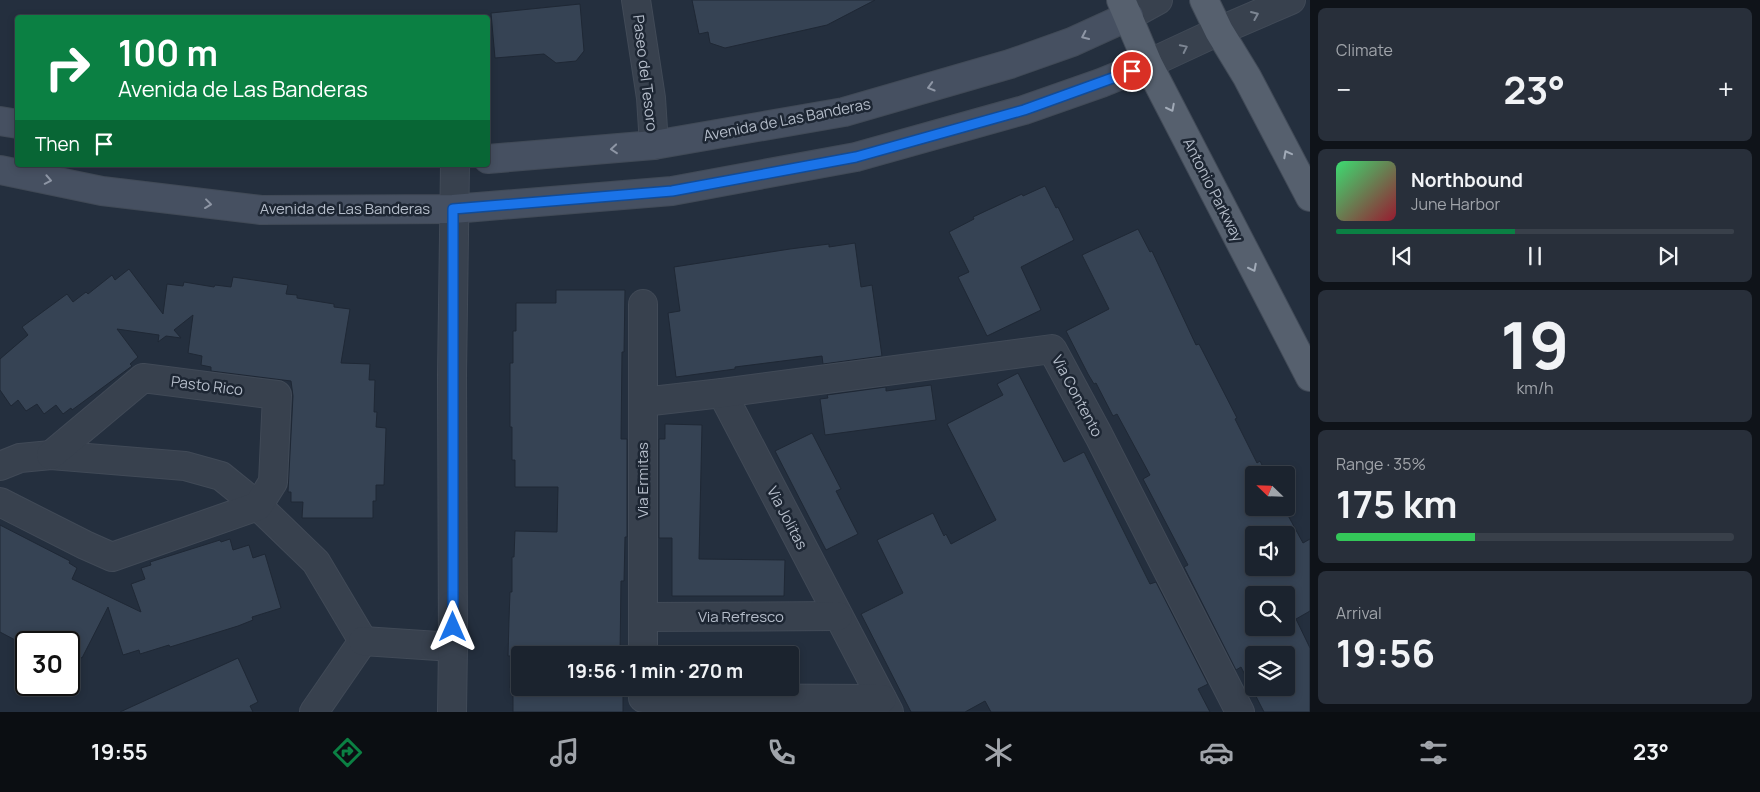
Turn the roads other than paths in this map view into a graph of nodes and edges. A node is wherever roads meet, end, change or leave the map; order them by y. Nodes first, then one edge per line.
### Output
1 (636, 0) edge
2 (1158, 0) edge
3 (1204, 0) edge
4 (1291, 0) edge
5 (1125, 8) edge
6 (1219, 31) junction
7 (1148, 64) junction
8 (0, 121) edge
9 (15, 124) edge
10 (654, 145) junction
11 (490, 159) edge
12 (454, 167) edge
13 (0, 170) edge
14 (1310, 197) edge
15 (453, 209) junction
16 (643, 304) dead end
17 (1310, 377) edge
18 (722, 393) junction
19 (643, 402) junction
20 (51, 455) junction
21 (0, 466) edge
22 (0, 502) edge
23 (258, 506) junction
24 (838, 616) junction
25 (643, 617) junction
26 (363, 641) junction
27 (454, 646) junction
28 (643, 646) edge
29 (643, 699) edge
30 (886, 705) edge
31 (314, 712) edge
32 (452, 712) edge
33 (1240, 712) edge

1 - 10 street, Paseo del Tesoro
2 - 5 street, Avenida de Las Banderas
3 - 6 main road
6 -> 4 street, Avenida de Las Banderas
5 - 7 main road, Antonio Parkway
5 -> 10 main road, Avenida de Las Banderas
7 -> 6 street, Avenida de Las Banderas
14 -> 6 main road
7 - 15 main road, Avenida de Las Banderas
7 -> 17 main road, Antonio Parkway
8 - 9 main road
10 -> 11 main road, Avenida de Las Banderas
12 - 15 street
13 -> 15 main road, Avenida de Las Banderas
15 - 27 street
16 - 19 street, Via Ermitas
18 - 19 street
18 - 24 street, Via Jolitas
18 - 33 street, Via Contento
19 - 25 street, Via Ermitas
20 - 21 street
20 - 23 street
20 - 23 street, Pasto Rico
22 - 23 street
23 - 26 street
24 - 25 street, Via Refresco
24 - 30 street, Via Jolitas
25 - 28 street, Via Ermitas
26 - 27 street
26 - 31 street
27 - 32 street
29 - 30 street

